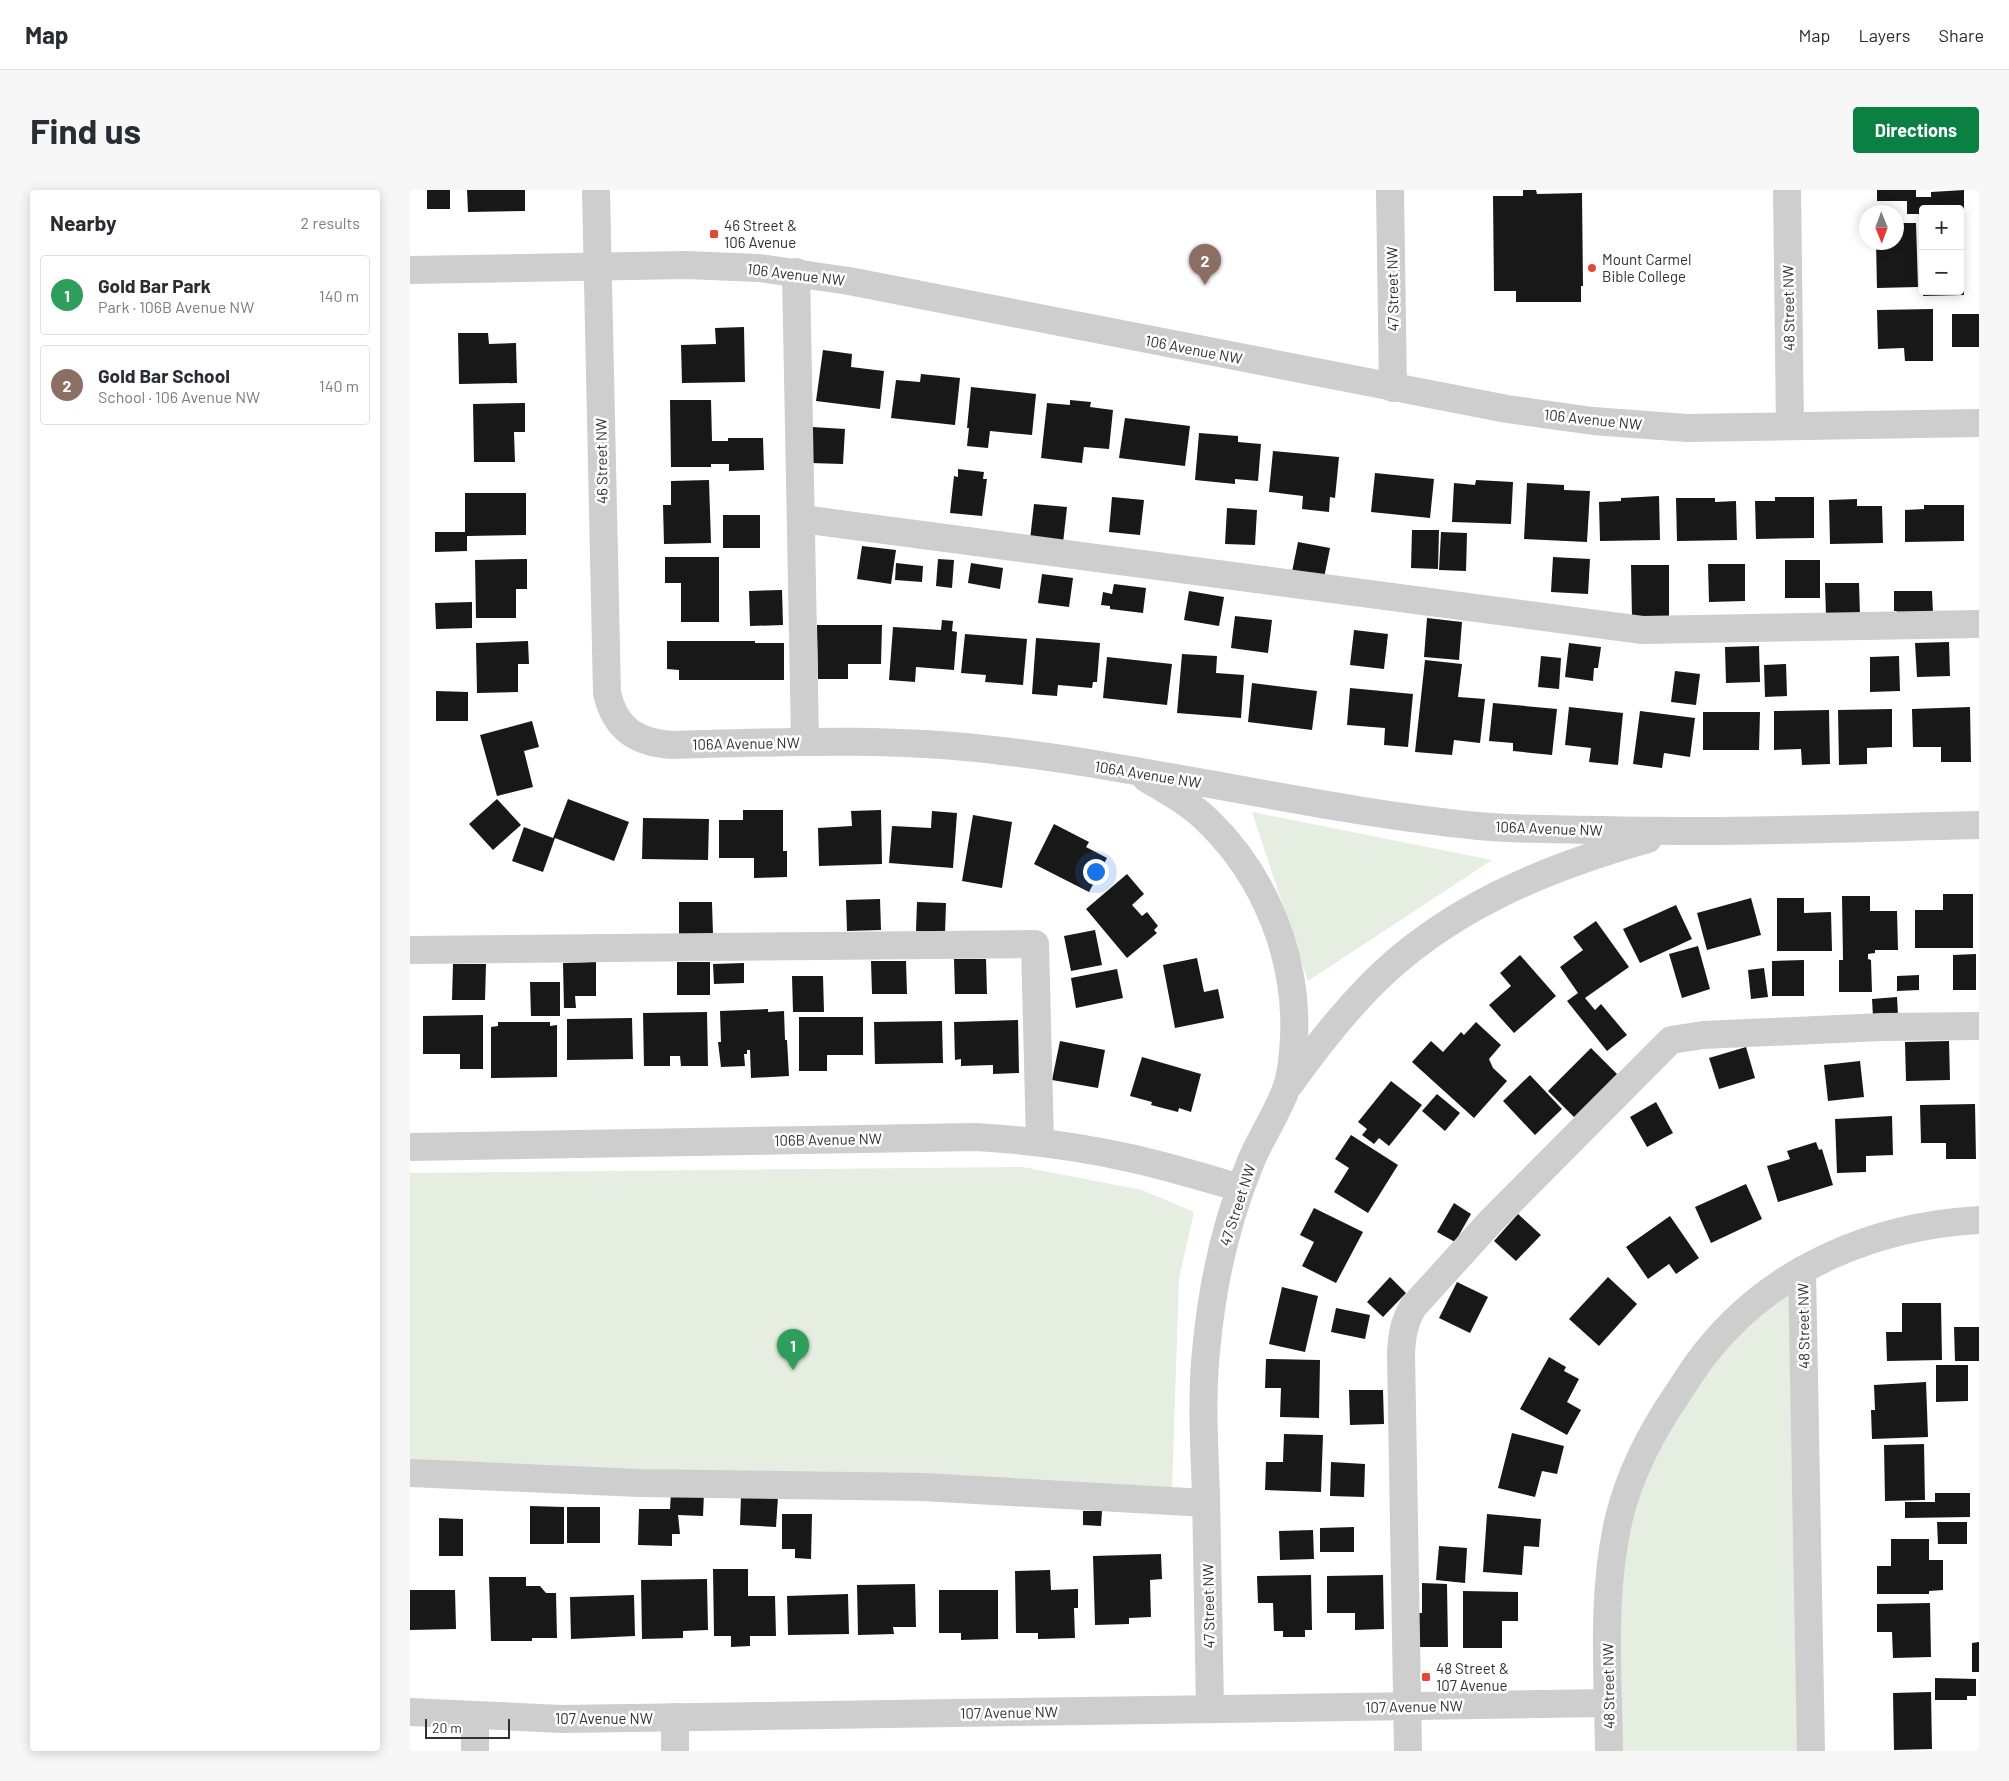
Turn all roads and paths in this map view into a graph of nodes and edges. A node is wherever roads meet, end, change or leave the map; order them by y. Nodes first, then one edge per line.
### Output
1 (596, 190) edge
2 (1390, 190) edge
3 (1787, 190) edge
4 (596, 267) junction
5 (410, 270) edge
6 (796, 272) junction
7 (1393, 388) junction
8 (1979, 423) edge
9 (1790, 426) junction
10 (802, 519) junction
11 (1979, 624) edge
12 (623, 727) joint
13 (806, 742) junction
14 (1134, 771) junction
15 (1979, 825) edge
16 (1676, 831) junction
17 (410, 950) edge
18 (1979, 1026) edge
19 (1286, 1088) junction
20 (1040, 1142) junction
21 (410, 1147) edge
22 (1240, 1188) junction
23 (1979, 1220) edge
24 (1802, 1270) junction
25 (410, 1473) edge
26 (1206, 1503) junction
27 (1608, 1703) junction
28 (1407, 1706) junction
29 (1210, 1709) junction
30 (410, 1712) edge
31 (474, 1716) junction
32 (674, 1717) junction
33 (475, 1751) edge
34 (675, 1751) edge
35 (1408, 1751) edge
36 (1609, 1751) edge
37 (1811, 1751) edge

1 - 4 street, 46 Street NW
2 - 7 street, 47 Street NW
3 - 9 street, 48 Street NW
4 - 5 street, 106 Avenue NW
4 - 6 street, 106 Avenue NW
4 - 12 street, 46 Street NW
6 - 7 street, 106 Avenue NW
6 - 10 street
7 - 9 street, 106 Avenue NW
8 - 9 street, 106 Avenue NW
10 - 11 street
10 - 13 street
12 - 13 street, 106A Avenue NW
13 - 14 street, 106A Avenue NW
14 - 16 street, 106A Avenue NW
14 - 19 street, 47 Street NW
15 - 16 street, 106A Avenue NW
16 - 19 street, 106A Avenue NW
17 - 20 street
18 - 28 street
19 - 22 street, 47 Street NW
20 - 21 street, 106B Avenue NW
20 - 22 street, 106B Avenue NW
22 - 26 street, 47 Street NW
23 - 24 street
24 - 27 street, 48 Street NW
24 - 37 street, 48 Street NW
25 - 26 street
26 - 29 street, 47 Street NW
27 - 28 street, 107 Avenue NW
27 - 36 street, 48 Street NW
28 - 29 street, 107 Avenue NW
28 - 35 street
29 - 32 street, 107 Avenue NW
30 - 31 street, 107 Avenue NW
31 - 32 street, 107 Avenue NW
31 - 33 street
32 - 34 street

